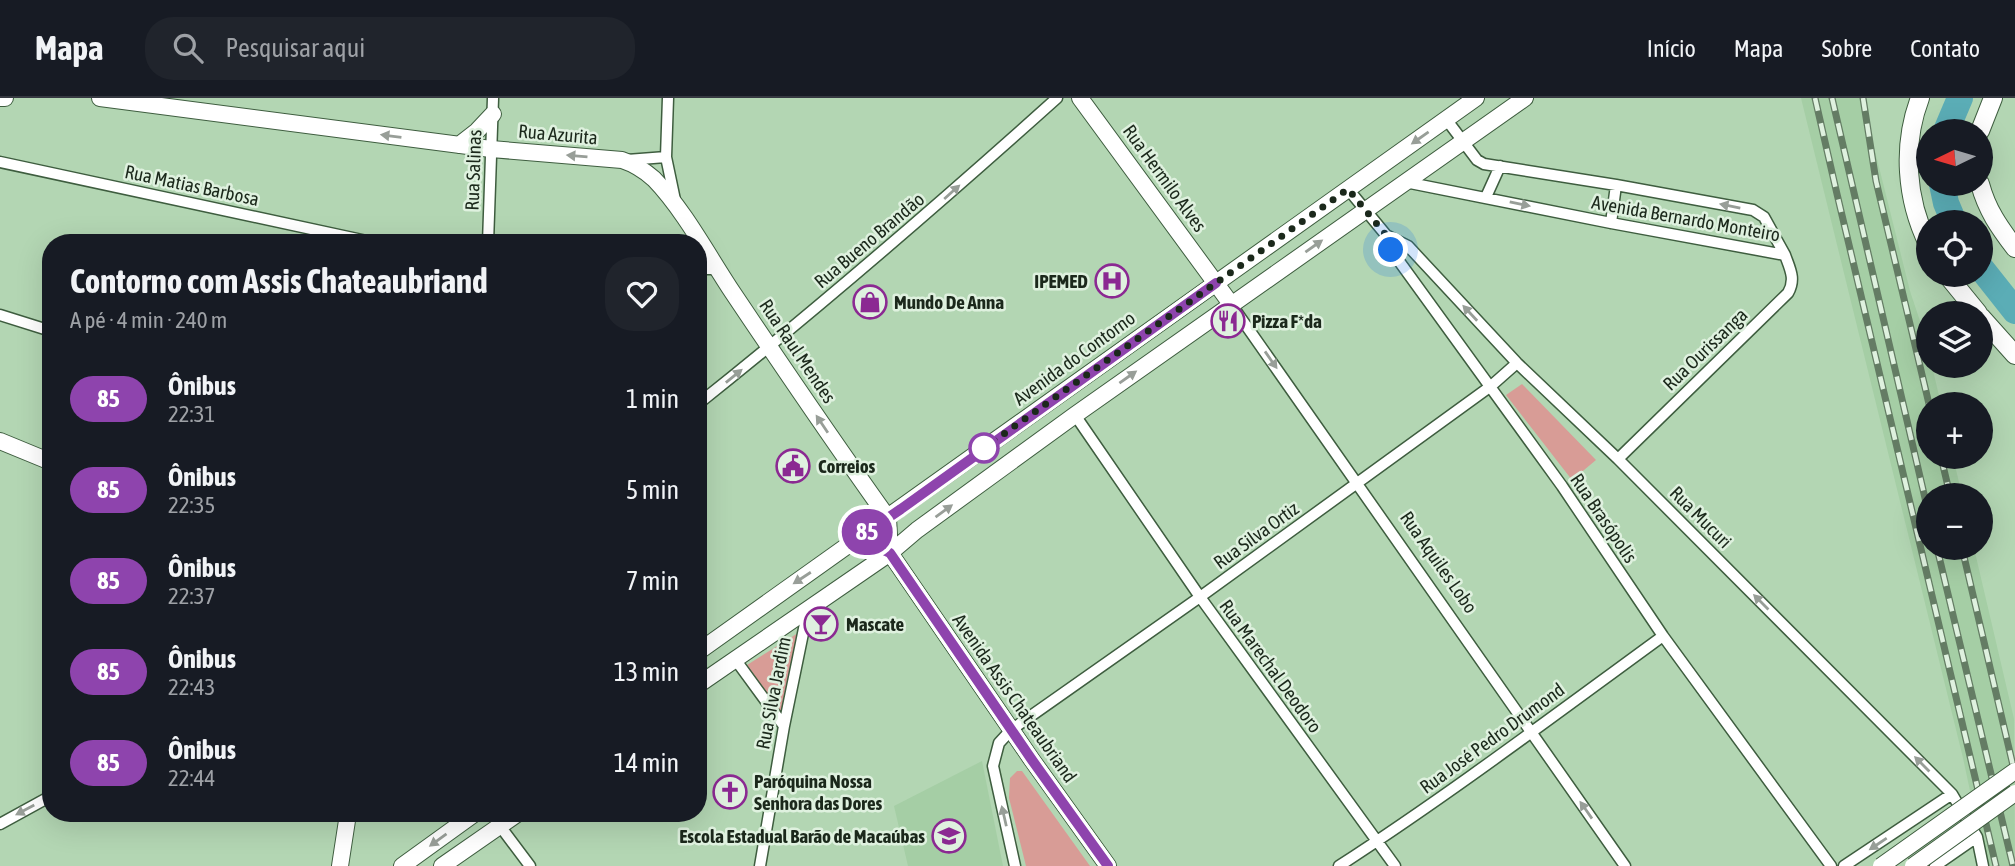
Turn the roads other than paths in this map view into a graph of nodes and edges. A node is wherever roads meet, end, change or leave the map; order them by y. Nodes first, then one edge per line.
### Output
1 (0, 98) edge
2 (5, 98) edge
3 (100, 98) edge
4 (668, 98) edge
5 (1057, 98) edge
6 (1080, 98) edge
7 (1476, 98) edge
8 (1525, 98) edge
9 (1920, 98) edge
10 (1993, 98) edge
11 (493, 106) edge
12 (1446, 119) junction
13 (1985, 119) edge
14 (1463, 141) junction
15 (459, 145) junction
16 (491, 149) junction
17 (666, 157) junction
18 (622, 160) junction
19 (0, 162) edge
20 (1500, 166) junction
21 (1405, 181) junction
22 (1616, 185) junction
23 (1348, 189) junction
24 (1983, 196) edge
25 (1486, 197) junction
26 (676, 206) junction
27 (1365, 209) junction
28 (1916, 211) edge
29 (1611, 223) junction
30 (334, 234) edge
31 (488, 234) edge
32 (694, 234) edge
33 (1386, 235) junction
34 (2015, 248) edge
35 (707, 254) edge
36 (1786, 255) junction
37 (707, 269) edge
38 (717, 270) junction
39 (1216, 283) junction
40 (1957, 287) edge
41 (1968, 301) edge
42 (1231, 304) junction
43 (0, 315) edge
44 (42, 328) edge
45 (1993, 331) edge
46 (770, 347) junction
47 (2015, 355) edge
48 (1517, 363) junction
49 (1491, 386) junction
50 (707, 397) edge
51 (1075, 415) junction
52 (0, 441) edge
53 (42, 458) edge
54 (1618, 459) junction
55 (1358, 482) junction
56 (888, 519) junction
57 (858, 538) junction
58 (890, 553) junction
59 (1200, 597) junction
60 (808, 609) junction
61 (1663, 636) junction
62 (707, 641) edge
63 (735, 659) junction
64 (707, 679) edge
65 (784, 726) junction
66 (1011, 730) junction
67 (1531, 732) junction
68 (2015, 771) edge
69 (2015, 793) edge
70 (1952, 794) junction
71 (42, 801) edge
72 (347, 822) edge
73 (463, 822) edge
74 (506, 822) edge
75 (0, 824) edge
76 (500, 826) junction
77 (1977, 837) junction
78 (1377, 841) junction
79 (340, 866) edge
80 (402, 866) edge
81 (442, 866) edge
82 (530, 866) edge
83 (760, 866) edge
84 (1015, 866) edge
85 (1108, 866) edge
86 (1339, 866) edge
87 (1395, 866) edge
88 (1625, 866) edge
89 (1831, 866) edge
90 (1844, 866) edge
91 (1881, 866) edge
92 (1913, 866) edge
93 (1935, 866) edge
94 (1983, 866) edge

1 - 2 main road
15 -> 3 main road, Rua Azurita
4 - 17 street
46 -> 5 street, Rua Bueno Brandão
6 - 39 main road, Rua Hermilo Alves
7 - 12 main road, Avenida do Contorno
8 - 14 main road
9 - 28 main road
10 - 13 main road
11 - 15 main road
11 - 16 street, Rua Salinas
12 - 14 street, Avenida Bernardo Monteiro
12 -> 23 main road, Avenida do Contorno
14 - 20 street, Avenida Bernardo Monteiro
14 - 21 main road
15 - 16 main road, Rua Azurita
18 -> 16 main road, Rua Azurita
16 - 31 street, Rua Salinas
17 - 18 street, Rua Azurita
17 - 26 street
18 - 26 main road, Rua Azurita
19 - 30 street, Rua Matias Barbosa
20 - 22 street, Avenida Bernardo Monteiro
20 - 25 street
21 - 25 street, Avenida Bernardo Monteiro
21 - 27 main road
22 - 29 street
36 -> 22 street, Avenida Bernardo Monteiro
23 - 27 street, Rua Brasópolis
23 - 39 main road, Avenida do Contorno
24 - 34 main road
25 -> 29 street, Avenida Bernardo Monteiro
26 - 32 main road, Rua Raul Mendes
27 - 33 street, Rua Brasópolis
42 -> 27 main road
29 - 36 street, Avenida Bernardo Monteiro
48 -> 33 street, Rua Mucuri
33 - 49 street, Rua Brasópolis
35 - 38 main road, Rua Raul Mendes
36 - 54 street, Rua Ourissanga
37 - 38 street
38 - 46 main road, Rua Raul Mendes
39 - 42 main road, Rua Aquiles Lobo
39 - 56 main road, Avenida do Contorno
40 - 41 main road
51 -> 42 main road
42 -> 55 street, Rua Aquiles Lobo
43 - 44 street
45 - 47 main road
50 -> 46 street, Rua Bueno Brandão
56 -> 46 main road, Rua Raul Mendes
48 - 49 street, Rua Silva Ortiz
48 - 54 street, Rua Mucuri
49 - 55 street, Rua Silva Ortiz
49 - 61 street, Rua Brasópolis
58 -> 51 main road
51 - 59 street, Rua Marechal Deodoro
52 - 53 main road
70 -> 54 street, Rua Mucuri
55 - 59 street, Rua Silva Ortiz
55 - 67 street, Rua Aquiles Lobo
56 - 57 main road, Avenida do Contorno
56 - 58 main road
57 - 58 main road
57 -> 62 main road, Avenida do Contorno
58 - 60 main road
58 - 66 main road, Avenida Assis Chateaubriand
59 - 66 street, Rua Silva Ortiz
59 - 78 street, Rua Marechal Deodoro
60 - 63 main road
60 - 65 street, Rua Silva Jardim
61 - 67 street, Rua José Pedro Drumond
61 - 89 street, Rua Brasópolis
63 - 64 main road
63 - 65 street
65 - 83 street, Rua Silva Jardim
84 -> 66 street
66 - 85 main road, Avenida Assis Chateaubriand
67 - 78 street, Rua José Pedro Drumond
88 -> 67 street, Rua Aquiles Lobo
68 - 91 main road, bridge
69 - 92 main road, bridge
70 - 77 street, Rua Mucuri
70 -> 90 street
71 -> 75 street
72 - 79 main road
73 -> 80 main road
74 - 76 main road
76 - 81 main road
76 - 82 street
77 - 93 street
77 - 94 street, Rua Mucuri
78 - 86 street, Rua José Pedro Drumond
78 - 87 street, Rua Marechal Deodoro

